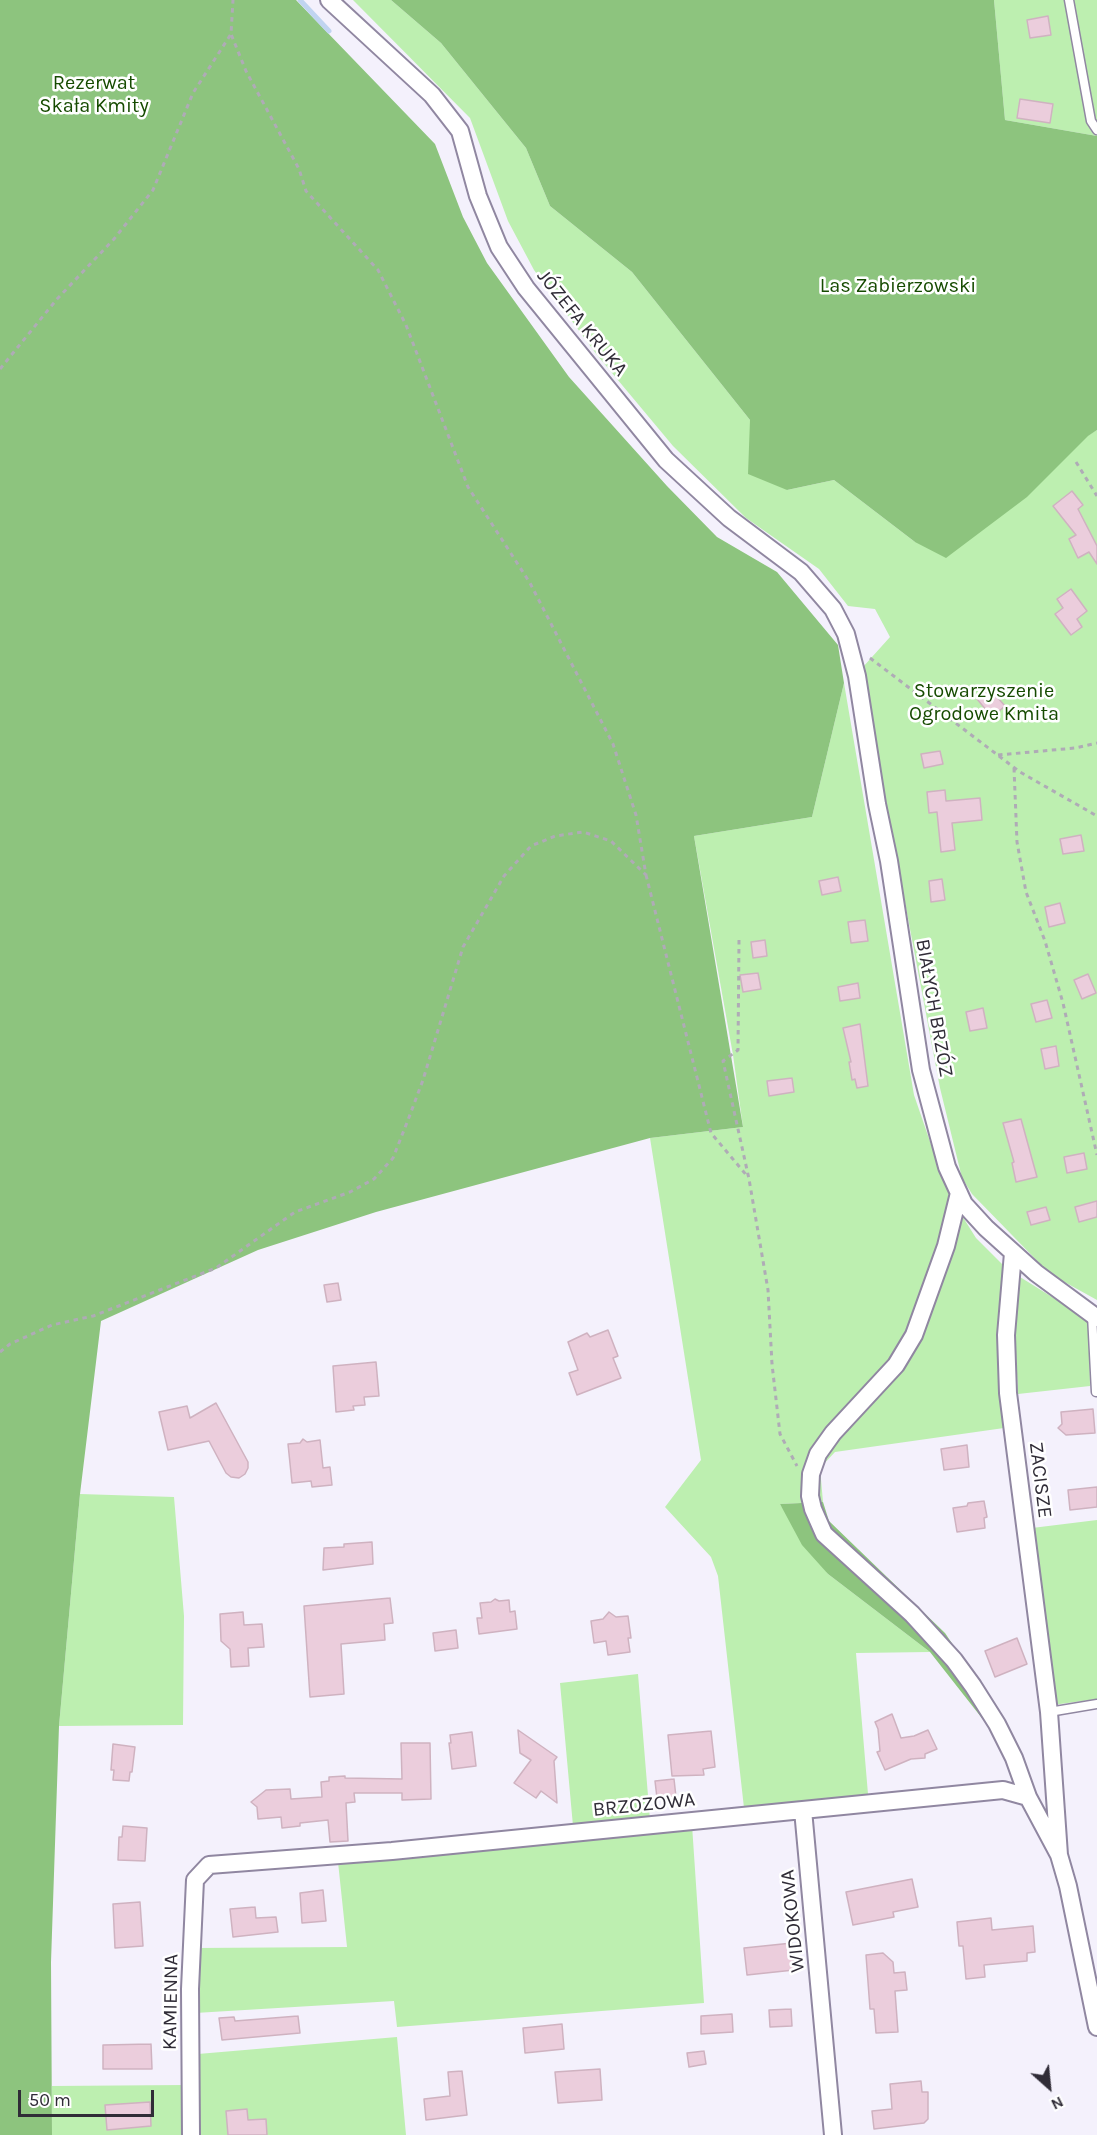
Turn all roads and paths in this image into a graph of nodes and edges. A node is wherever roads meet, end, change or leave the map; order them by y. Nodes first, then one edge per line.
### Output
1 (233, 0) edge
2 (329, 0) edge
3 (1069, 0) edge
4 (231, 34) junction
5 (1097, 130) edge
6 (0, 369) edge
7 (1076, 462) dead end
8 (1097, 496) edge
9 (849, 642) joint
10 (870, 659) dead end
11 (1097, 743) edge
12 (996, 755) junction
13 (1014, 768) junction
14 (1097, 816) edge
15 (645, 875) junction
16 (739, 940) dead end
17 (1097, 1155) edge
18 (749, 1179) junction
19 (959, 1193) junction
20 (1013, 1253) junction
21 (1094, 1317) edge
22 (0, 1352) edge
23 (1096, 1392) edge
24 (809, 1485) junction
25 (1097, 1704) edge
26 (1049, 1712) junction
27 (1028, 1797) junction
28 (803, 1810) junction
29 (1059, 1855) junction
30 (200, 1872) joint
31 (1097, 2027) edge
32 (191, 2135) edge
33 (833, 2135) edge

1 - 4 path
2 - 9 street, JÓZEFA KRUKA
3 - 5 lane
4 - 6 path
4 - 15 path
7 - 8 path
9 - 19 street, BIAŁYCH BRZÓZ
10 - 12 path
11 - 12 path
12 - 13 path
13 - 14 path
13 - 17 path
15 - 18 path
15 - 22 path
16 - 18 path
18 - 24 path
19 - 20 street, BIAŁYCH BRZÓZ
19 - 24 street
20 - 21 street, BIAŁYCH BRZÓZ
20 - 26 street, ZACISZE
21 - 23 lane
24 - 27 street
25 - 26 lane
26 - 29 street, ZACISZE
27 - 28 street, BRZOZOWA
27 - 29 street
28 - 30 street, BRZOZOWA
28 - 33 street, WIDOKOWA
29 - 31 street, ZACISZE
30 - 32 street, KAMIENNA

